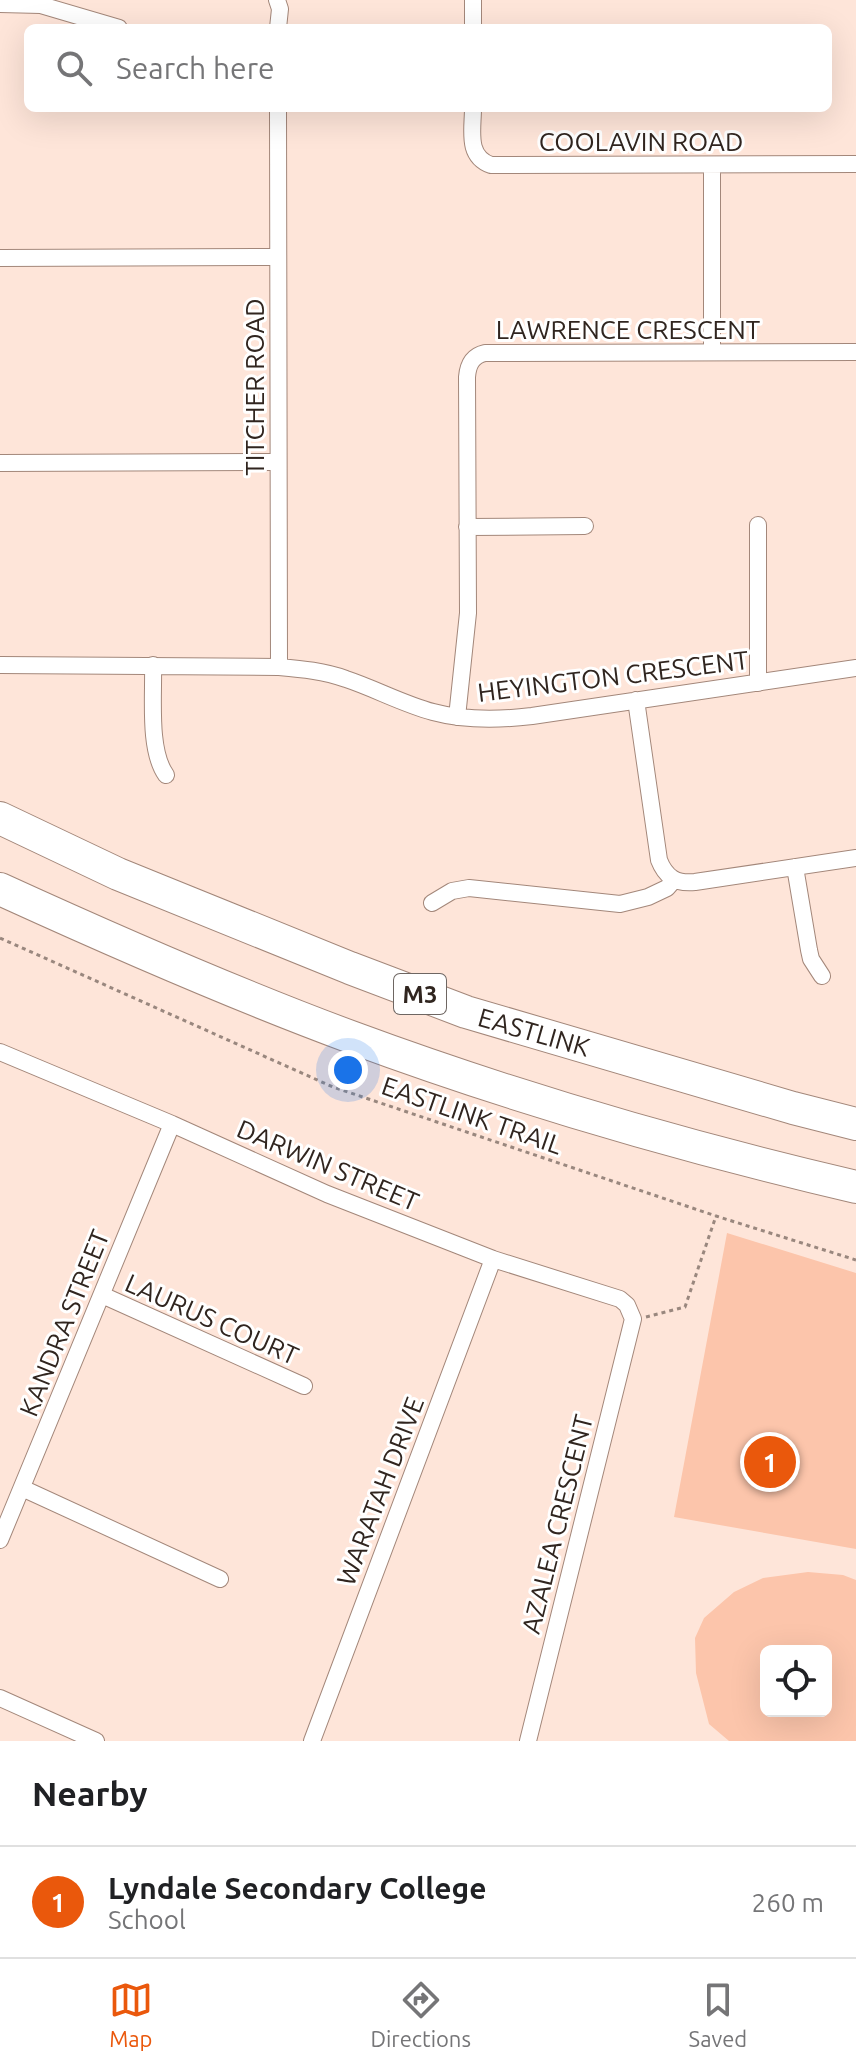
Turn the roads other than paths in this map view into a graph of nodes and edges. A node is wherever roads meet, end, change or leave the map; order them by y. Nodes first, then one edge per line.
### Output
1 (277, 0) edge
2 (473, 0) edge
3 (0, 4) edge
4 (105, 24) edge
5 (278, 24) edge
6 (473, 24) edge
7 (278, 112) edge
8 (473, 112) edge
9 (856, 164) edge
10 (712, 165) junction
11 (278, 257) junction
12 (0, 258) edge
13 (712, 352) junction
14 (856, 352) edge
15 (278, 462) junction
16 (0, 463) edge
17 (758, 525) dead end
18 (585, 526) dead end
19 (467, 527) junction
20 (0, 665) edge
21 (153, 665) junction
22 (279, 667) junction
23 (856, 668) edge
24 (758, 683) junction
25 (636, 700) junction
26 (457, 717) junction
27 (166, 775) dead end
28 (0, 818) edge
29 (856, 858) edge
30 (795, 867) junction
31 (674, 880) junction
32 (0, 889) edge
33 (432, 903) dead end
34 (822, 976) dead end
35 (0, 1052) edge
36 (172, 1124) junction
37 (856, 1124) edge
38 (856, 1187) edge
39 (493, 1259) junction
40 (102, 1295) junction
41 (641, 1318) joint
42 (304, 1386) dead end
43 (22, 1488) junction
44 (0, 1540) edge
45 (220, 1579) dead end
46 (0, 1698) edge
47 (96, 1741) edge
48 (312, 1741) edge
49 (528, 1741) edge

1 - 5 street
2 - 6 street
3 - 4 street
7 - 11 street, TITCHER ROAD
8 - 10 street, COOLAVIN ROAD
9 - 10 street, COOLAVIN ROAD
10 - 13 street
11 - 12 street
11 - 15 street, TITCHER ROAD
13 - 14 street, LAWRENCE CRESCENT
13 - 19 street, LAWRENCE CRESCENT
15 - 16 street
15 - 22 street, TITCHER ROAD
17 - 24 street
18 - 19 street
19 - 26 street, LAWRENCE CRESCENT
20 - 21 street, HEYINGTON CRESCENT
21 - 22 street, HEYINGTON CRESCENT
21 - 27 street
22 - 26 street, HEYINGTON CRESCENT
23 - 24 street, HEYINGTON CRESCENT
24 - 25 street, HEYINGTON CRESCENT
25 - 26 street, HEYINGTON CRESCENT
25 - 31 street
28 - 37 highway, EASTLINK / M3
29 - 30 street
30 - 31 street
30 - 34 street
31 - 33 street
32 - 38 highway, M3
35 - 36 street, DARWIN STREET
36 - 39 street, DARWIN STREET
36 - 40 street, KANDRA STREET
39 - 41 street, DARWIN STREET
39 - 48 street, WARATAH DRIVE
40 - 42 street, LAURUS COURT
40 - 43 street, KANDRA STREET
41 - 49 street, AZALEA CRESCENT
43 - 44 street, KANDRA STREET
43 - 45 street
46 - 47 street

